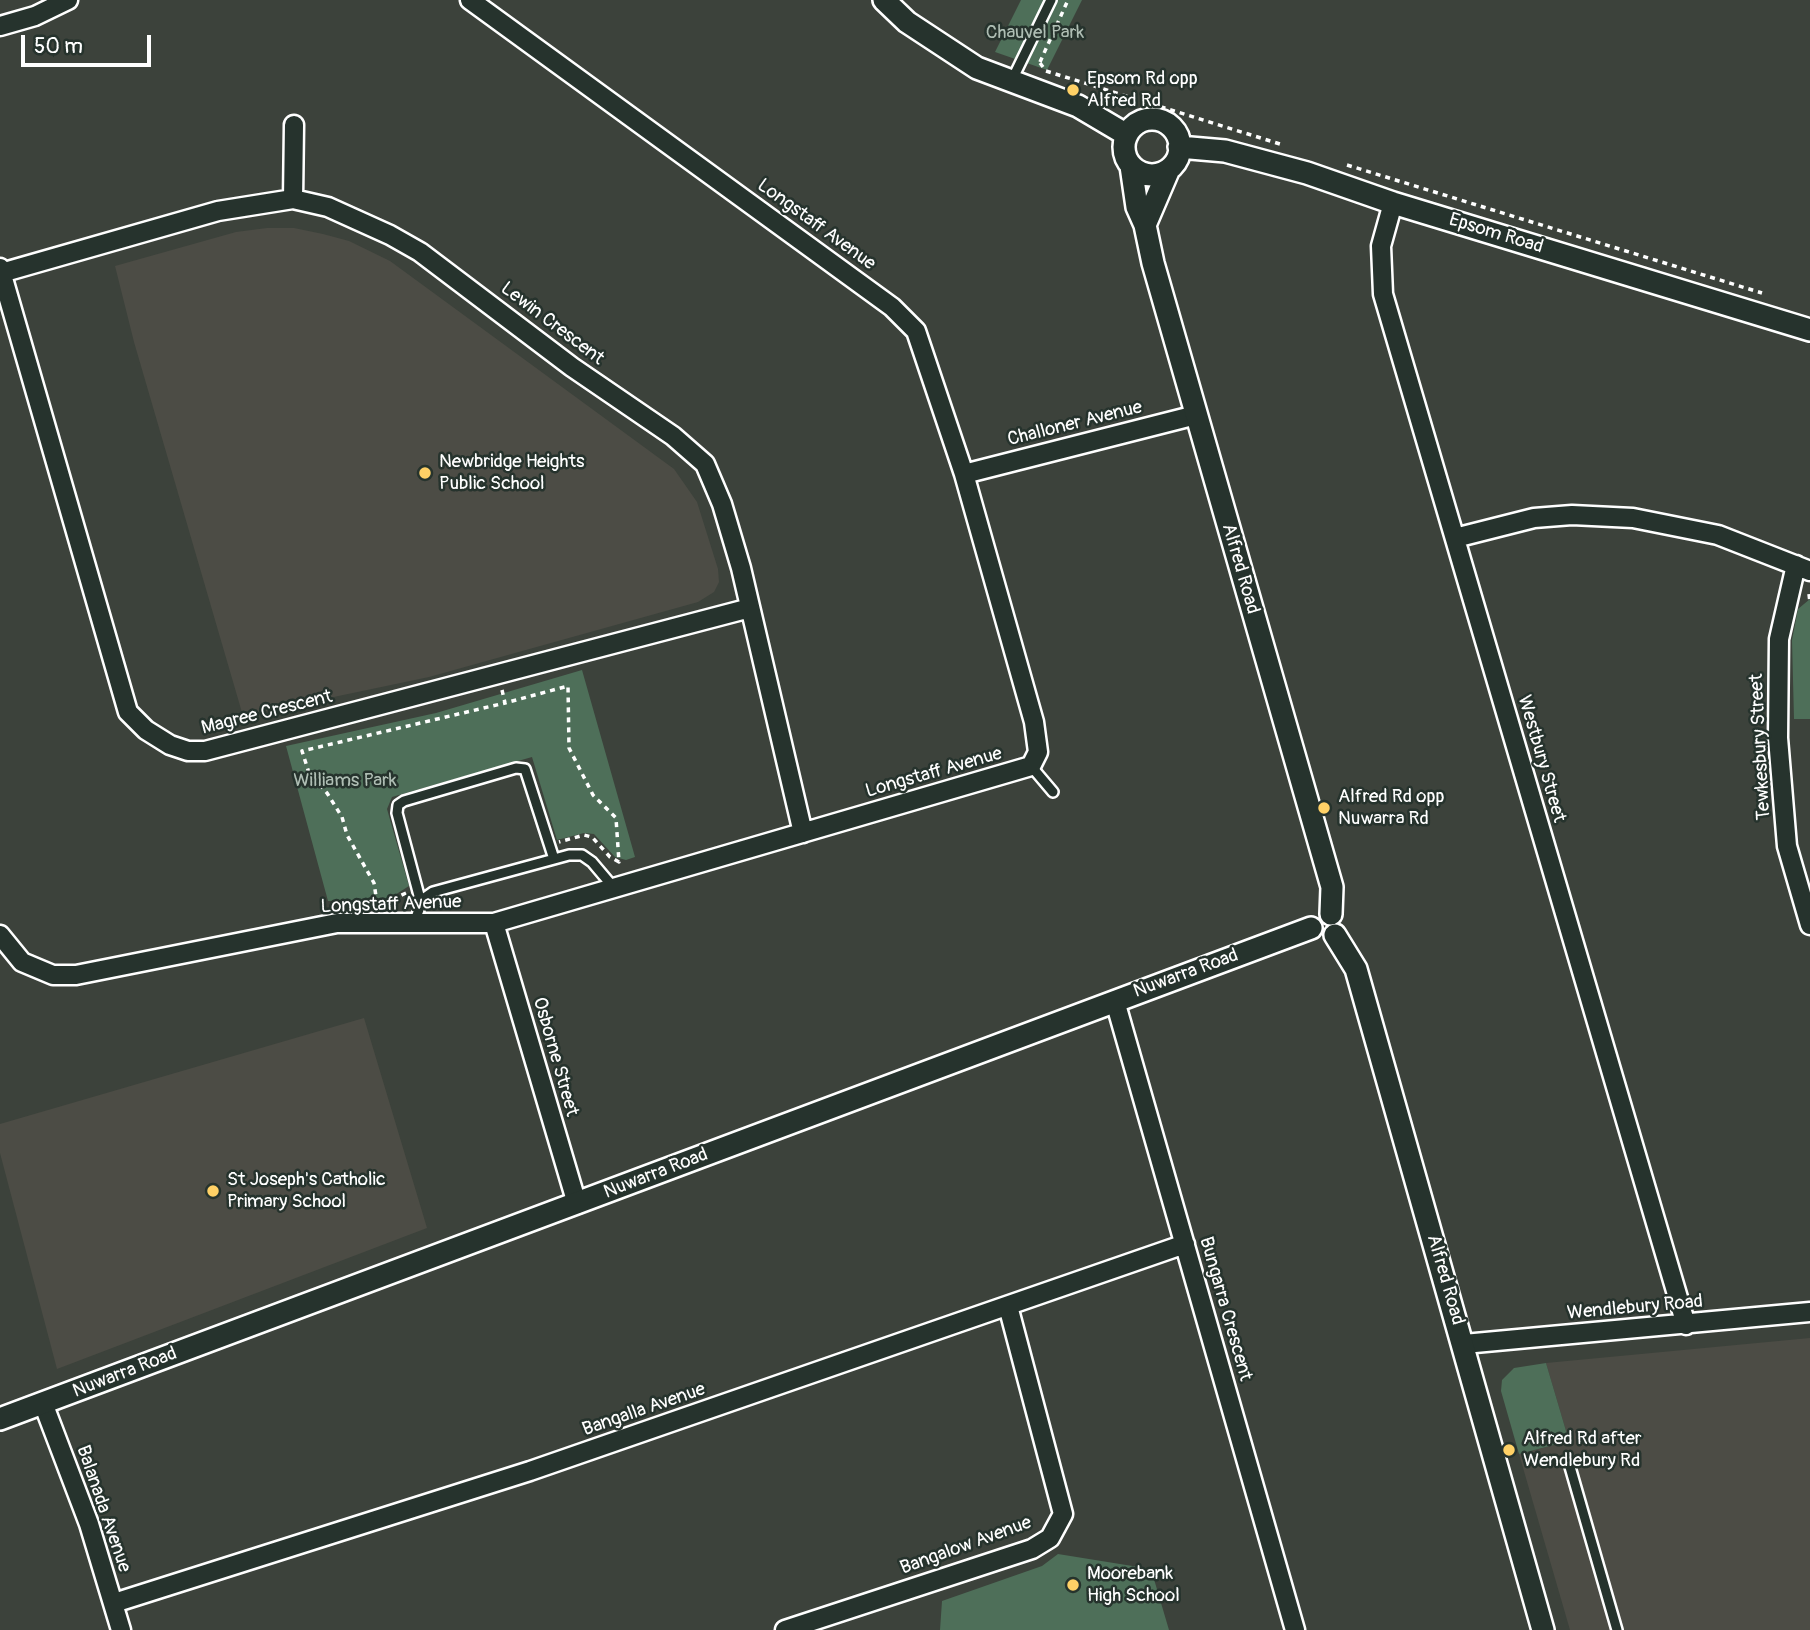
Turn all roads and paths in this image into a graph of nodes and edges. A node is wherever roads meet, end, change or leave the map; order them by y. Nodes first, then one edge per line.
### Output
1 (470, 0) edge
2 (884, 0) edge
3 (1052, 0) edge
4 (1068, 0) edge
5 (64, 1) edge
6 (0, 26) edge
7 (1010, 83) junction
8 (294, 125) dead end
9 (1127, 135) junction
10 (1283, 145) dead end
11 (1179, 147) junction
12 (1345, 164) dead end
13 (1131, 166) junction
14 (1169, 169) junction
15 (293, 199) junction
16 (1393, 203) junction
17 (1145, 225) junction
18 (1, 271) edge
19 (1762, 293) dead end
20 (1810, 330) edge
21 (1196, 415) junction
22 (964, 474) junction
23 (1455, 538) junction
24 (1803, 568) edge
25 (750, 608) junction
26 (498, 676) junction
27 (505, 703) junction
28 (1031, 766) junction
29 (1053, 792) dead end
30 (803, 833) junction
31 (550, 845) junction
32 (554, 859) junction
33 (417, 887) junction
34 (614, 888) junction
35 (421, 903) junction
36 (1331, 914) junction
37 (414, 923) junction
38 (494, 923) junction
39 (1810, 925) edge
40 (1311, 929) junction
41 (1335, 936) junction
42 (4, 947) edge
43 (1115, 1001) junction
44 (577, 1204) junction
45 (1185, 1244) junction
46 (1007, 1306) junction
47 (1810, 1312) edge
48 (1686, 1325) junction
49 (1464, 1344) junction
50 (43, 1404) junction
51 (0, 1419) edge
52 (1568, 1460) dead end
53 (114, 1603) junction
54 (121, 1630) edge
55 (785, 1630) edge
56 (1295, 1630) edge
57 (1544, 1630) edge
58 (1617, 1630) edge

1 - 22 street, Longstaff Avenue
2 - 7 street
3 - 7 lane
4 - 10 path
5 - 6 street
7 - 9 street
8 - 15 street
9 - 11 street
9 - 13 street
11 - 14 street
11 - 16 street, Epsom Road
12 - 19 path
13 - 14 street
13 - 17 street, Alfred Road
14 - 17 street
15 - 18 street, Lewin Crescent
15 - 25 street, Lewin Crescent
16 - 20 street, Epsom Road
16 - 23 street, Westbury Street
17 - 21 street, Alfred Road
18 - 26 street, Magree Crescent
21 - 22 street, Challoner Avenue
21 - 36 street, Alfred Road
22 - 28 street, Longstaff Avenue
23 - 24 street
23 - 48 street, Westbury Street
24 - 39 street, Tewkesbury Street
25 - 26 street, Magree Crescent
25 - 30 street, Lewin Crescent
26 - 27 path
27 - 31 path
27 - 33 path
28 - 29 lane
28 - 30 street, Longstaff Avenue
30 - 34 street, Longstaff Avenue
31 - 32 lane
31 - 33 lane
32 - 34 lane
32 - 35 lane
33 - 35 lane
34 - 38 street, Longstaff Avenue
35 - 37 lane
36 - 40 street
36 - 41 street
37 - 38 street, Longstaff Avenue
37 - 42 street, Longstaff Avenue
38 - 44 street, Osborne Street
40 - 41 street
40 - 43 street, Nuwarra Road
41 - 49 street, Alfred Road
43 - 44 street, Nuwarra Road
43 - 45 street, Bungarra Crescent
44 - 50 street, Nuwarra Road
45 - 46 street, Bangalla Avenue
45 - 56 street, Bungarra Crescent
46 - 53 street, Bangalla Avenue
46 - 55 street, Bangalow Avenue
47 - 48 street, Wendlebury Road
48 - 49 street, Wendlebury Road
49 - 57 street, Alfred Road
50 - 51 street, Nuwarra Road
50 - 53 street, Balanada Avenue
52 - 58 lane
53 - 54 street, Balanada Avenue

